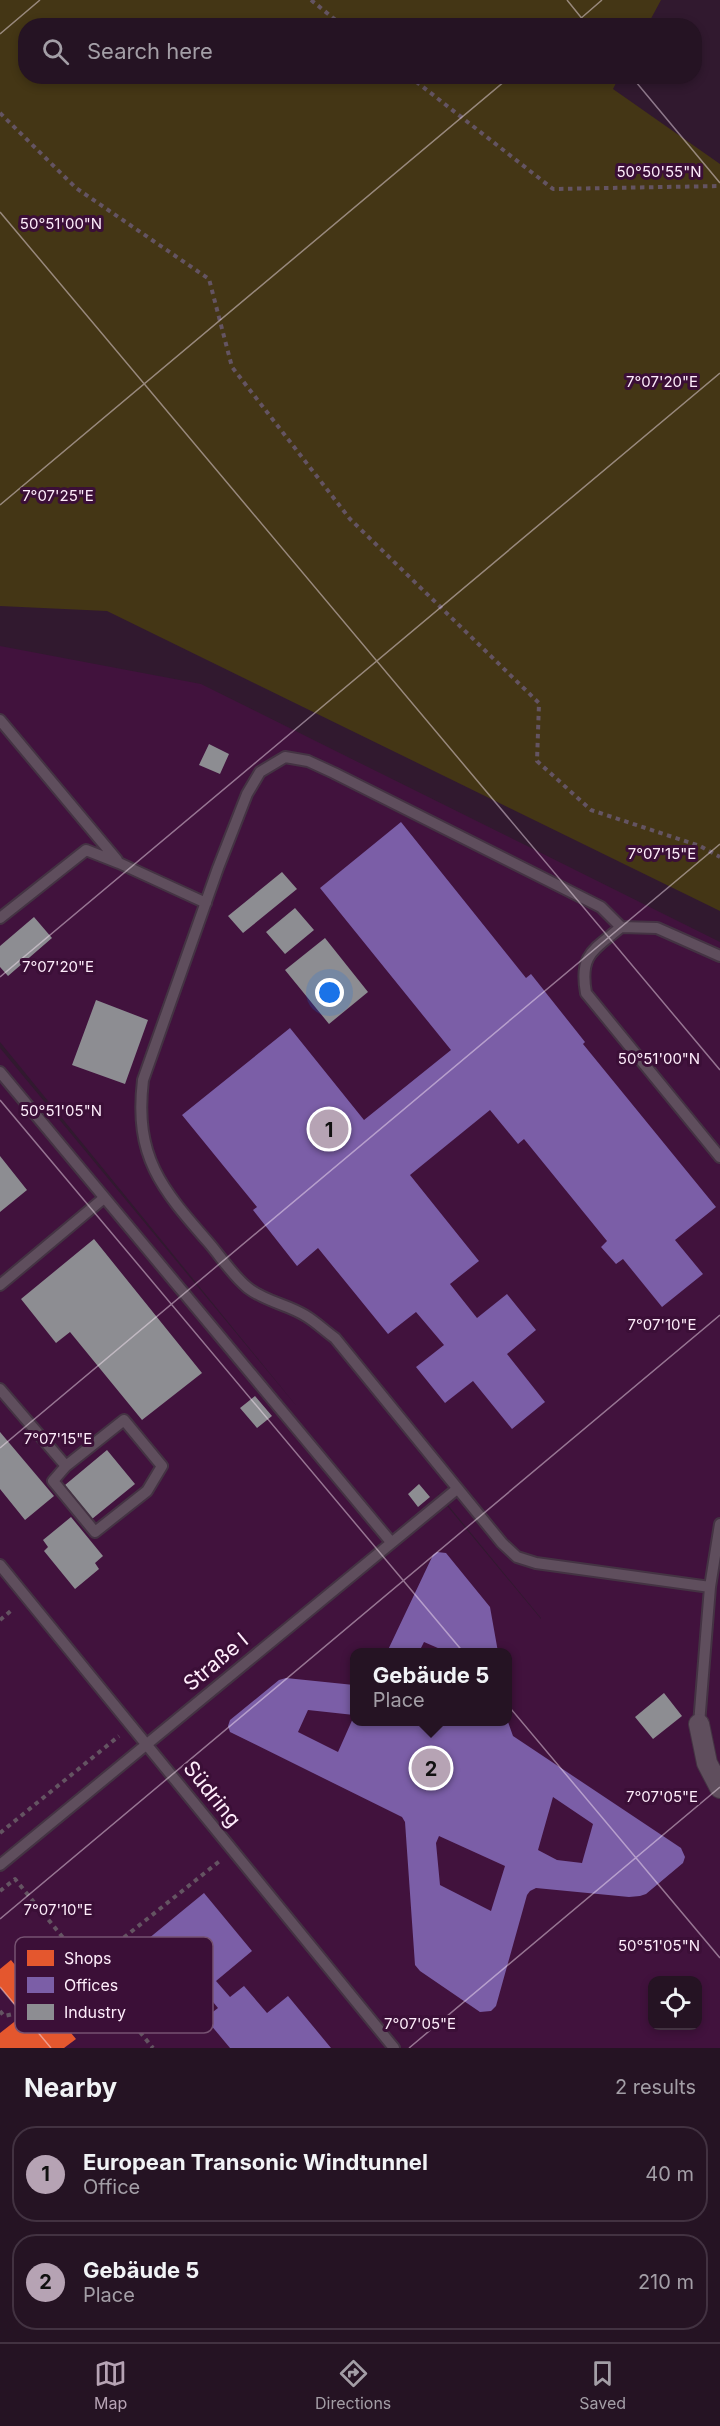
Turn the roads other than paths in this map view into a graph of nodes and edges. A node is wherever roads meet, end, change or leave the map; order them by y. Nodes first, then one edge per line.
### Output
1 (0, 720) edge
2 (119, 863) junction
3 (206, 903) junction
4 (0, 918) edge
5 (621, 927) junction
6 (720, 956) edge
7 (0, 1072) edge
8 (720, 1157) edge
9 (104, 1198) junction
10 (0, 1285) edge
11 (0, 1389) edge
12 (66, 1466) junction
13 (457, 1489) junction
14 (720, 1524) edge
15 (391, 1542) junction
16 (0, 1565) edge
17 (710, 1587) junction
18 (699, 1724) joint
19 (147, 1745) junction
20 (720, 1788) edge
21 (0, 1866) edge
22 (394, 2048) edge

1 - 2 lane
2 - 3 lane
2 - 4 lane
3 - 5 lane
3 - 13 lane
5 - 6 lane
5 - 8 lane
7 - 9 lane
9 - 10 lane
9 - 15 lane
11 - 12 lane
12 - 12 lane
13 - 15 lane, Straße I
13 - 17 lane
14 - 17 lane
15 - 19 lane, Straße I
16 - 19 lane, Südring
17 - 18 lane
18 - 20 street
19 - 21 lane, Straße I
19 - 22 lane, Südring

